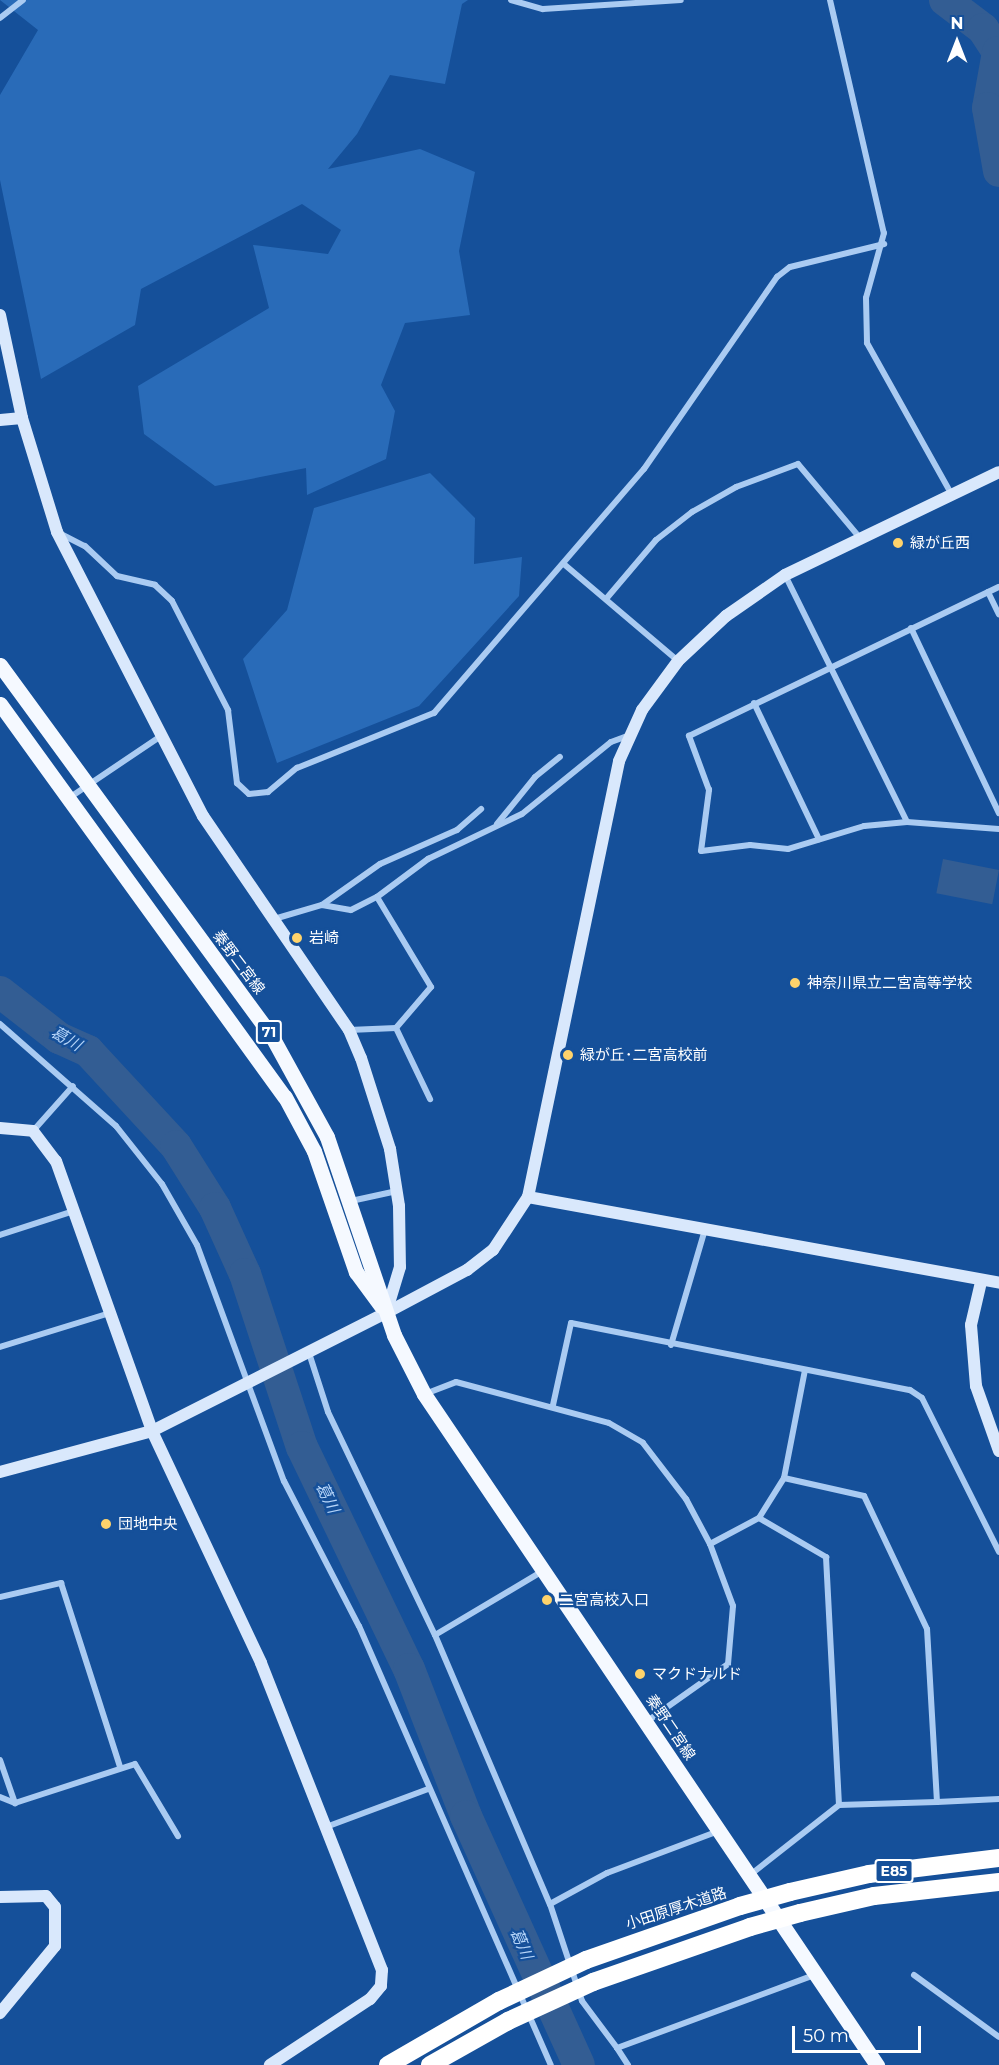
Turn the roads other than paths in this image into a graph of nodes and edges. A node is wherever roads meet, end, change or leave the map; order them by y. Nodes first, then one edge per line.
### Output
1 (23, 0) edge
2 (511, 0) edge
3 (681, 0) edge
4 (830, 0) edge
5 (0, 18) edge
6 (884, 244) junction
7 (0, 315) edge
8 (22, 418) junction
9 (0, 420) edge
10 (999, 472) edge
11 (952, 495) junction
12 (57, 532) junction
13 (860, 537) junction
14 (565, 565) junction
15 (785, 575) junction
16 (999, 587) edge
17 (988, 592) junction
18 (606, 598) junction
19 (999, 615) edge
20 (911, 628) junction
21 (678, 661) junction
22 (0, 665) edge
23 (830, 665) junction
24 (754, 703) junction
25 (0, 704) edge
26 (631, 735) junction
27 (161, 736) junction
28 (560, 757) dead end
29 (86, 786) junction
30 (68, 798) junction
31 (481, 809) dead end
32 (999, 813) edge
33 (907, 822) junction
34 (493, 828) junction
35 (999, 829) edge
36 (819, 839) junction
37 (377, 897) junction
38 (322, 905) junction
39 (274, 919) junction
40 (0, 1024) edge
41 (396, 1028) junction
42 (349, 1030) junction
43 (73, 1086) junction
44 (430, 1099) dead end
45 (0, 1128) edge
46 (33, 1131) junction
47 (398, 1191) junction
48 (528, 1197) junction
49 (351, 1201) junction
50 (75, 1211) junction
51 (704, 1233) junction
52 (0, 1235) edge
53 (981, 1282) junction
54 (999, 1283) edge
55 (110, 1313) junction
56 (386, 1313) junction
57 (671, 1345) junction
58 (0, 1347) edge
59 (309, 1353) junction
60 (805, 1370) junction
61 (253, 1383) junction
62 (424, 1394) junction
63 (553, 1405) junction
64 (152, 1431) junction
65 (999, 1451) edge
66 (0, 1473) edge
67 (784, 1478) junction
68 (759, 1518) junction
69 (710, 1544) junction
70 (999, 1552) edge
71 (543, 1570) junction
72 (0, 1597) edge
73 (435, 1635) junction
74 (646, 1722) junction
75 (0, 1760) edge
76 (120, 1767) junction
77 (428, 1789) junction
78 (0, 1797) edge
79 (999, 1799) edge
80 (938, 1802) junction
81 (15, 1803) junction
82 (839, 1806) junction
83 (326, 1827) junction
84 (719, 1831) junction
85 (178, 1836) dead end
86 (999, 1858) edge
87 (749, 1876) junction
88 (999, 1882) edge
89 (0, 1897) edge
90 (550, 1904) junction
91 (814, 1975) junction
92 (914, 1975) dead end
93 (0, 2013) edge
94 (999, 2037) edge
95 (617, 2048) junction
96 (270, 2065) edge
97 (388, 2065) edge
98 (430, 2065) edge
99 (551, 2065) edge
100 (628, 2065) edge
101 (877, 2065) edge

1 - 5 street
2 - 3 street
4 - 6 street
6 - 11 street
6 - 14 street
7 - 8 street
8 - 9 street
8 - 12 street
10 - 11 street
11 - 13 street
12 - 14 street
12 - 27 street
13 - 15 street
13 - 18 street
14 - 18 street
15 - 21 street
15 - 23 street
16 - 17 street
17 - 19 street
17 - 20 street
18 - 21 street
20 - 23 street
20 - 32 street
21 - 26 street
22 - 29 main road, 秦野二宮線 / 71
23 - 24 street
23 - 33 street
24 - 36 street
24 - 36 street
25 - 30 main road, 秦野二宮線 / 71
26 - 34 street
26 - 48 street
27 - 29 street
27 - 39 street
28 - 34 street
29 - 30 street
29 - 49 main road, 秦野二宮線 / 71
30 - 56 main road, 秦野二宮線 / 71
31 - 38 street
33 - 35 street
33 - 36 street
34 - 37 street
37 - 38 street
37 - 41 street
38 - 39 street
39 - 42 street
40 - 43 street
41 - 42 street
41 - 44 street
42 - 47 street
43 - 46 street
43 - 61 street
45 - 46 street
46 - 50 street
47 - 49 street
47 - 56 street
48 - 51 street
48 - 56 street
49 - 56 main road, 秦野二宮線 / 71
50 - 52 street
50 - 55 street
51 - 53 street
51 - 57 street
53 - 54 street
53 - 65 street
55 - 58 street
55 - 64 street
56 - 59 street
56 - 62 main road, 秦野二宮線 / 71
57 - 60 street
57 - 63 street
59 - 61 street
59 - 73 street
60 - 67 street
60 - 70 street
61 - 64 street
61 - 77 street
62 - 63 street
62 - 71 main road, 秦野二宮線 / 71
63 - 69 street
64 - 66 street
64 - 83 street
67 - 68 street
67 - 80 street
68 - 69 street
68 - 82 street
69 - 74 street
71 - 73 street
71 - 74 main road, 秦野二宮線 / 71
72 - 76 street
73 - 90 street
74 - 84 main road, 秦野二宮線 / 71
75 - 81 street
76 - 81 street
76 - 85 street
77 - 83 street
77 - 99 street
78 - 81 street
79 - 80 street
80 - 82 street
82 - 87 street
83 - 96 street
84 - 87 main road, 秦野二宮線 / 71
84 - 90 street
86 - 97 highway, 小田原厚木道路 / E85, bridge
87 - 91 main road, 秦野二宮線 / 71
88 - 98 highway, E85, bridge
89 - 93 street
90 - 95 street
91 - 95 street
91 - 101 main road, 秦野二宮線 / 71
92 - 94 street
95 - 100 street

